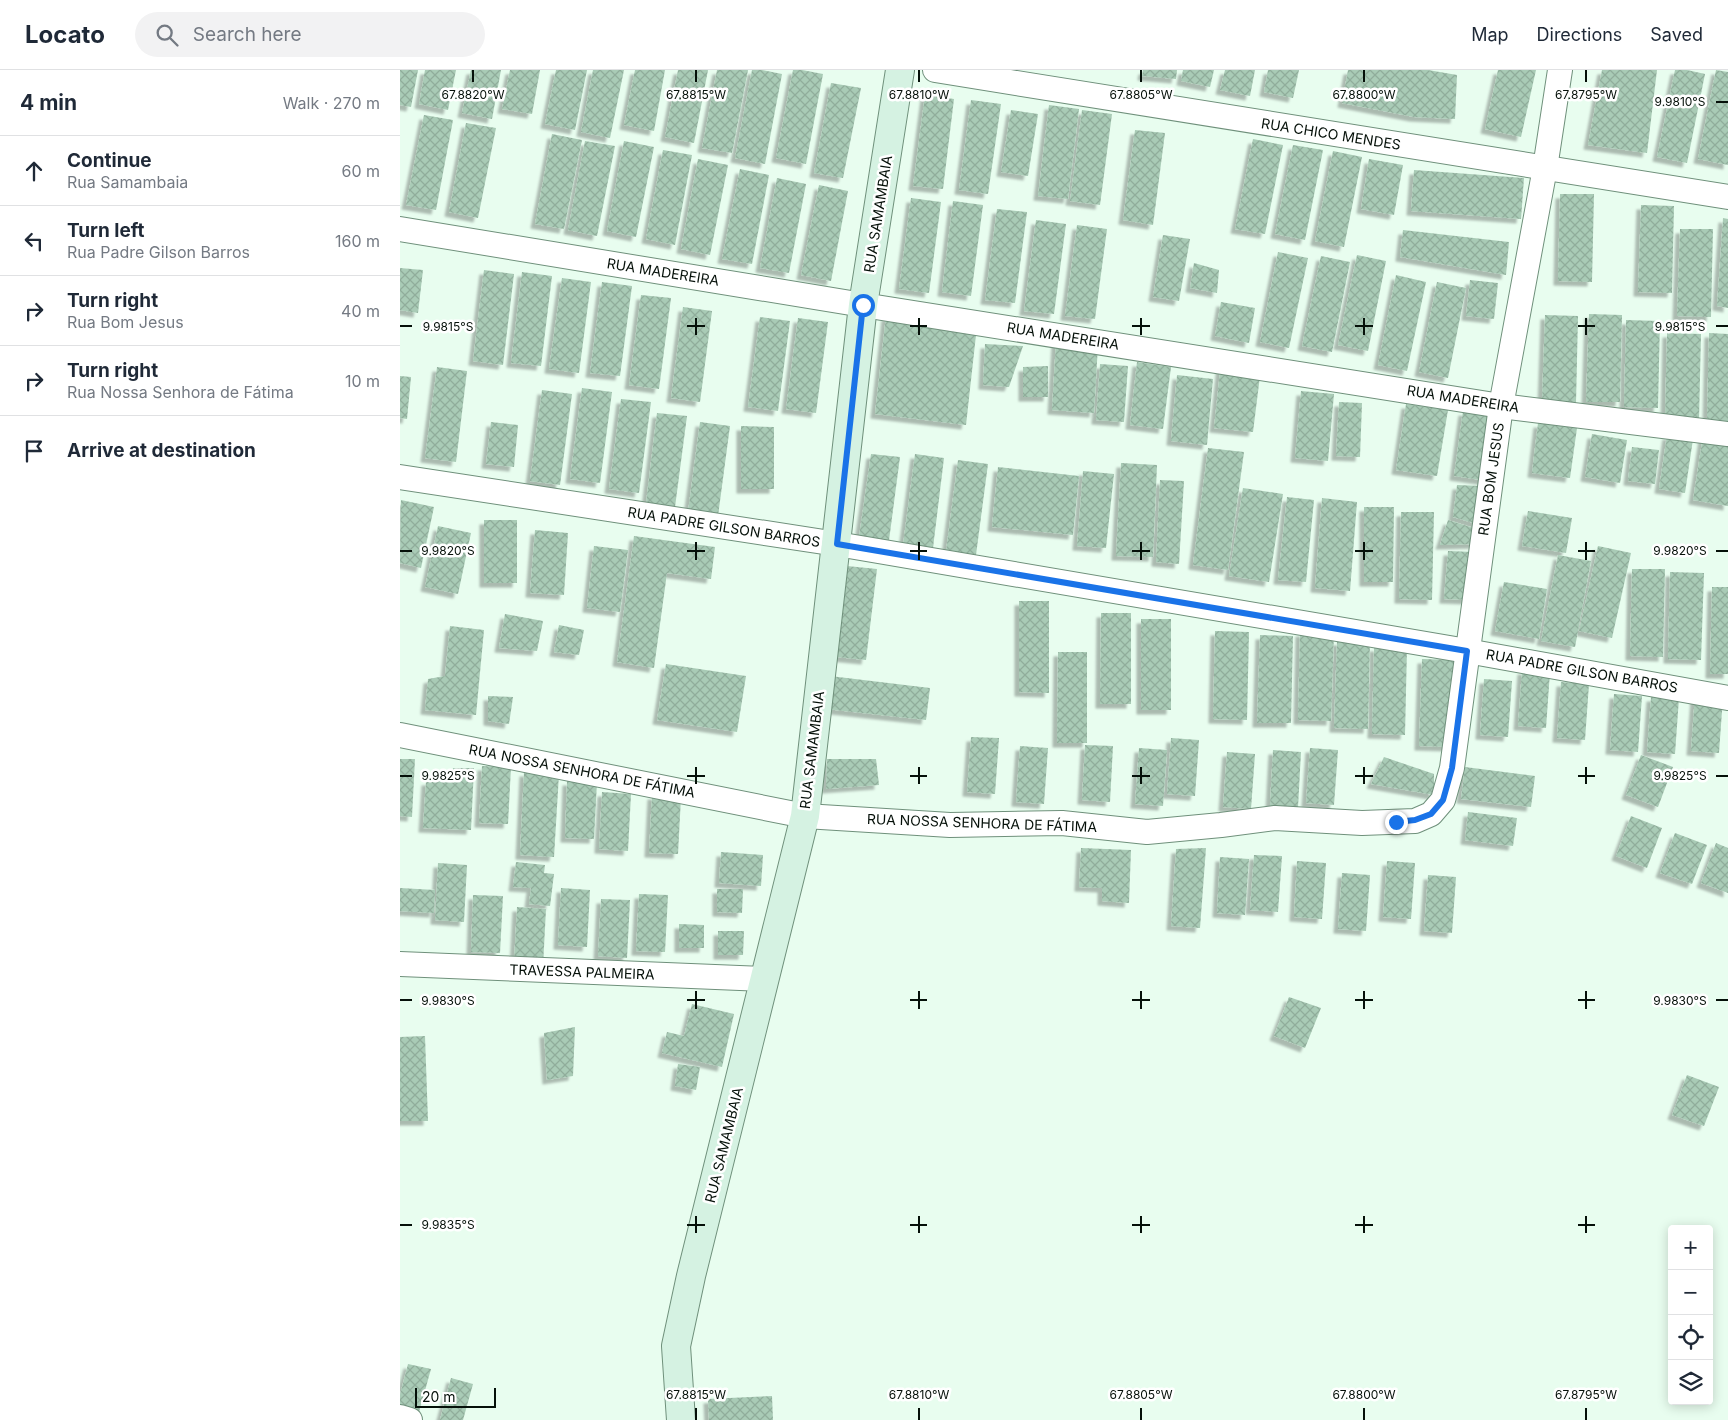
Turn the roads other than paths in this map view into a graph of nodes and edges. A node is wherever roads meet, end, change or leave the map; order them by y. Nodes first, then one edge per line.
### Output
1 (900, 70) edge
2 (935, 70) edge
3 (1560, 70) edge
4 (1545, 168) junction
5 (1728, 197) edge
6 (400, 229) edge
7 (863, 305) junction
8 (1501, 406) junction
9 (1728, 434) edge
10 (400, 477) edge
11 (837, 544) junction
12 (1467, 651) junction
13 (1728, 698) edge
14 (400, 734) edge
15 (1443, 800) joint
16 (805, 816) junction
17 (400, 964) edge
18 (765, 980) junction
19 (400, 1417) edge
20 (410, 1420) edge
21 (681, 1420) edge

1 - 7 street, RUA SAMAMBAIA
2 - 4 street, RUA CHICO MENDES
3 - 4 street, RUA BOM JESUS
4 - 5 street, RUA CHICO MENDES
4 - 8 street, RUA BOM JESUS
6 - 7 street, RUA MADEREIRA
7 - 8 street, RUA MADEREIRA
7 - 11 street, RUA SAMAMBAIA
8 - 9 street, RUA MADEREIRA
8 - 12 street, RUA BOM JESUS
10 - 11 street, RUA PADRE GILSON BARROS
11 - 12 street, RUA PADRE GILSON BARROS
11 - 16 street, RUA SAMAMBAIA
12 - 13 street, RUA PADRE GILSON BARROS
12 - 15 street, RUA BOM JESUS
14 - 16 street, RUA NOSSA SENHORA DE FÁTIMA
15 - 16 street, RUA NOSSA SENHORA DE FÁTIMA
16 - 18 street, RUA SAMAMBAIA
17 - 18 street, TRAVESSA PALMEIRA
18 - 21 street, RUA SAMAMBAIA
19 - 20 street

